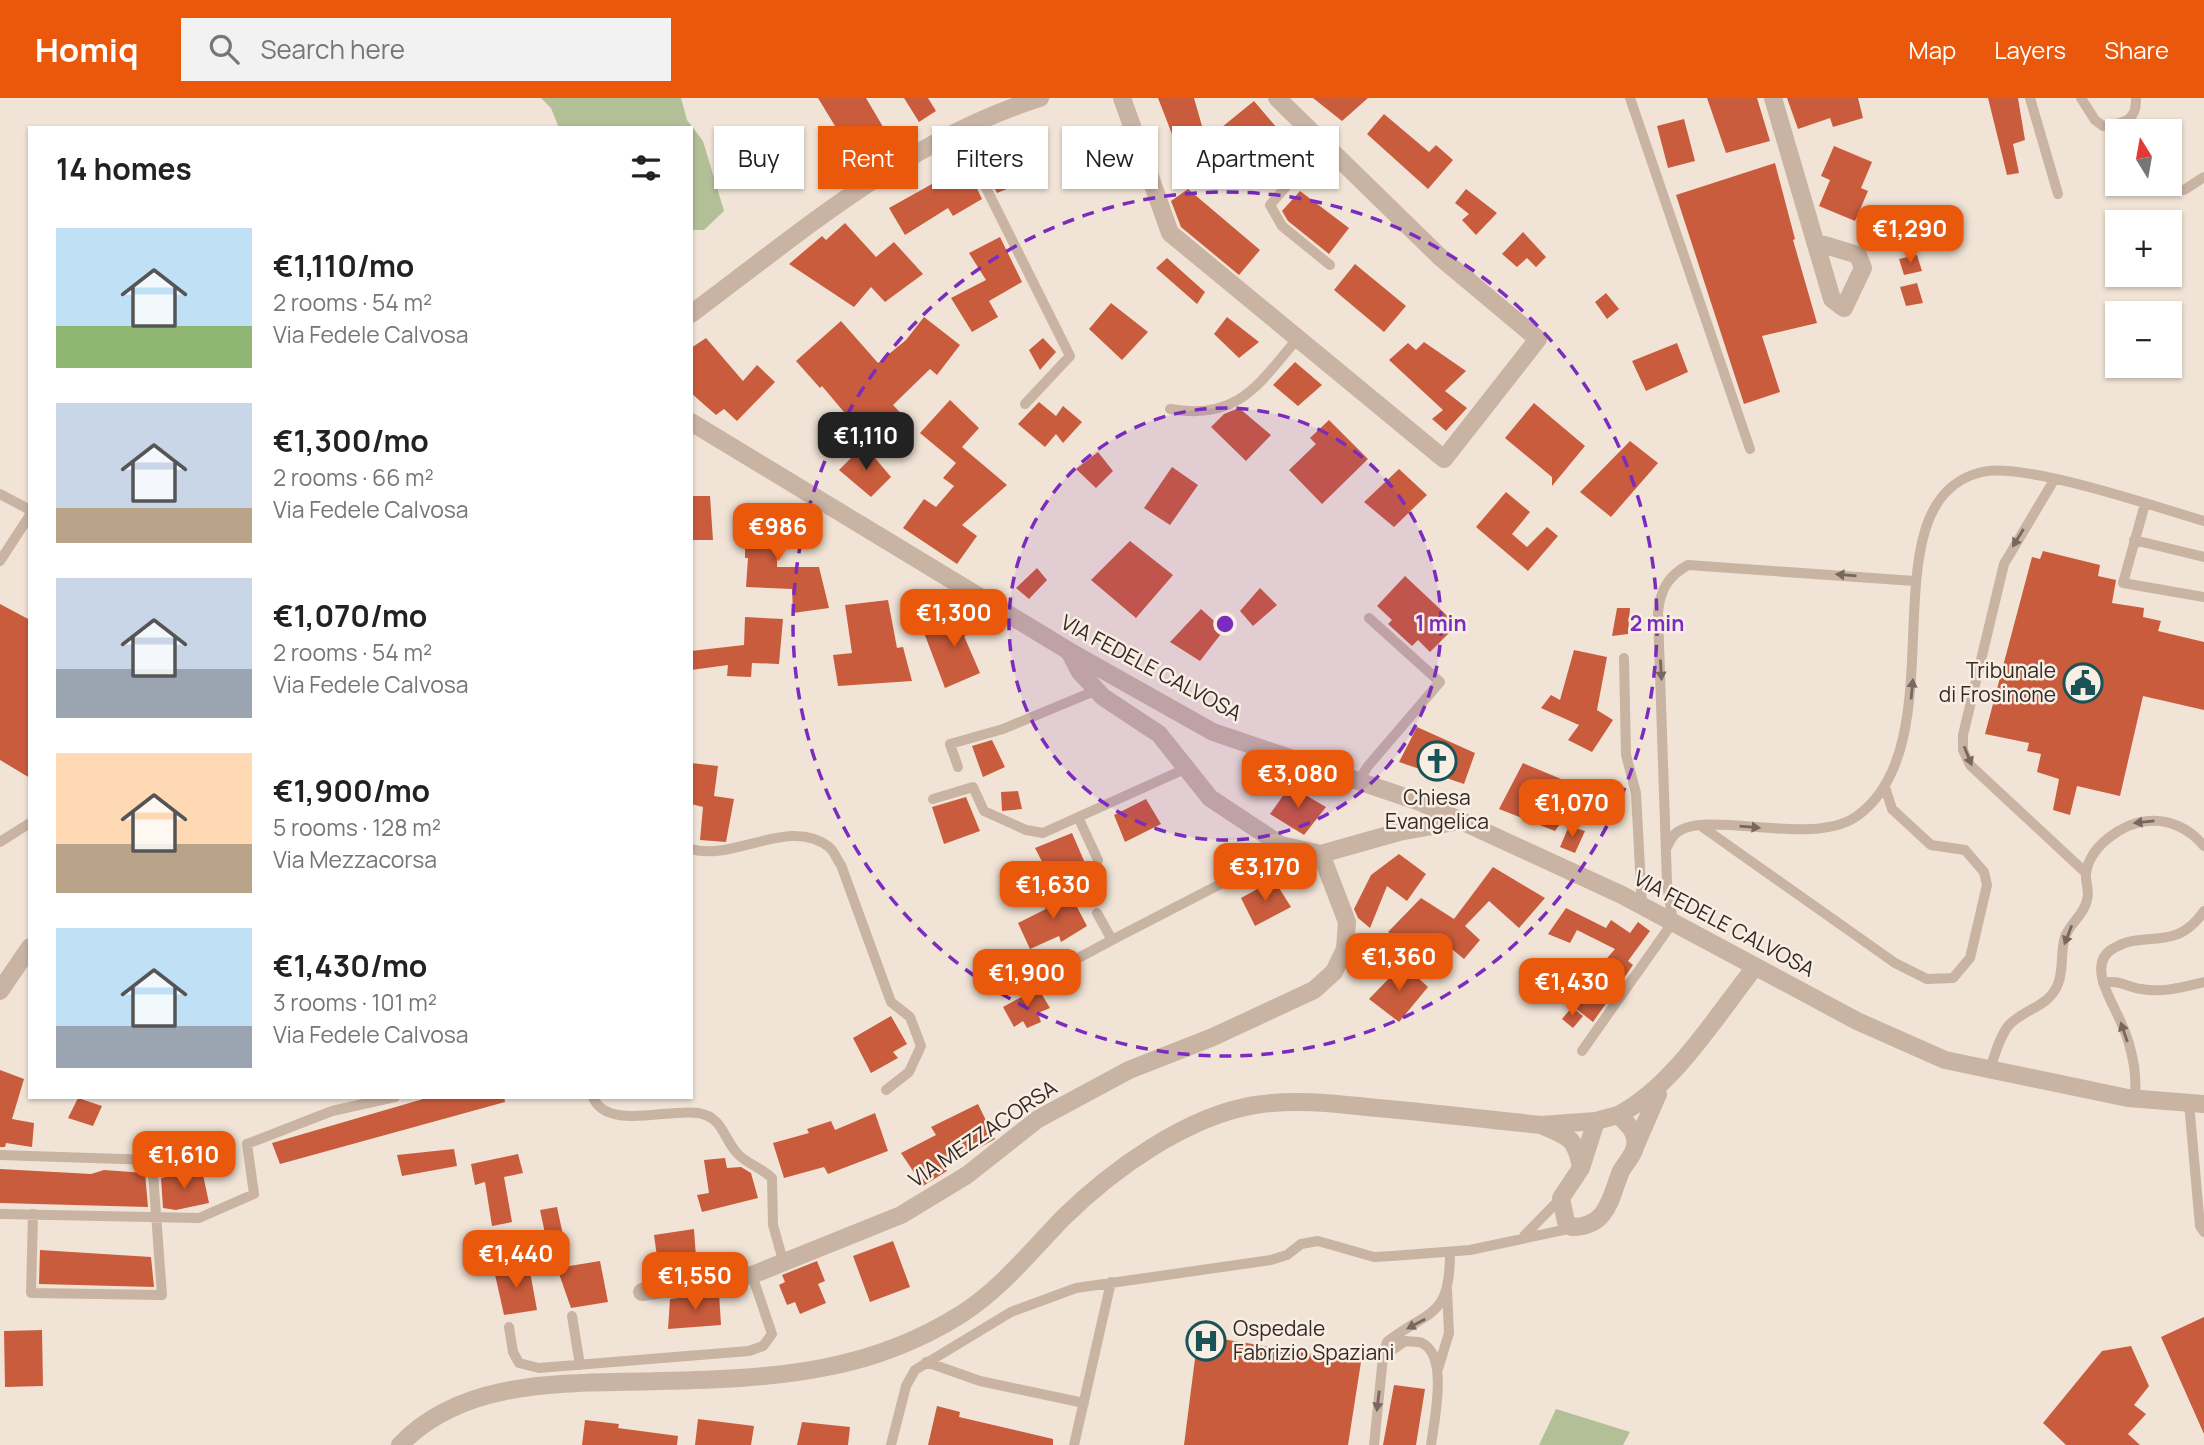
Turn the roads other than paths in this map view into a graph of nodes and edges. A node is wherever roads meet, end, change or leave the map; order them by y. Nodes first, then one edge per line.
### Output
1 (1040, 98) edge
2 (1122, 98) edge
3 (1277, 98) edge
4 (1630, 98) edge
5 (1773, 98) edge
6 (2030, 98) edge
7 (2081, 98) edge
8 (2136, 98) edge
9 (972, 126) edge
10 (1305, 126) edge
11 (932, 144) edge
12 (1339, 159) edge
13 (2204, 177) edge
14 (986, 189) edge
15 (1284, 189) edge
16 (2184, 190) dead end
17 (2058, 194) dead end
18 (1815, 242) dead end
19 (1331, 265) dead end
20 (693, 313) edge
21 (1298, 338) junction
22 (1025, 404) dead end
23 (1170, 409) dead end
24 (693, 423) edge
25 (1750, 449) dead end
26 (2054, 480) junction
27 (0, 494) edge
28 (2145, 504) junction
29 (28, 511) edge
30 (28, 515) edge
31 (2204, 521) edge
32 (2134, 540) junction
33 (2204, 556) edge
34 (0, 561) edge
35 (1914, 581) junction
36 (2204, 597) edge
37 (1369, 618) dead end
38 (1069, 651) junction
39 (1624, 658) dead end
40 (1097, 690) junction
41 (958, 767) dead end
42 (1187, 768) junction
43 (1359, 782) junction
44 (1885, 787) junction
45 (933, 799) dead end
46 (1078, 817) junction
47 (1460, 821) junction
48 (1701, 825) junction
49 (28, 828) edge
50 (0, 842) edge
51 (2204, 846) edge
52 (1292, 847) junction
53 (1667, 847) junction
54 (693, 850) edge
55 (1321, 854) junction
56 (1098, 860) dead end
57 (2086, 873) junction
58 (1642, 906) junction
59 (2204, 911) edge
60 (1097, 913) dead end
61 (1672, 922) junction
62 (1112, 940) junction
63 (28, 950) edge
64 (1069, 963) dead end
65 (1755, 967) junction
66 (2204, 982) edge
67 (2103, 983) junction
68 (0, 991) edge
69 (1583, 1051) dead end
70 (1990, 1069) junction
71 (1666, 1078) junction
72 (886, 1090) dead end
73 (386, 1099) edge
74 (594, 1099) edge
75 (2136, 1099) junction
76 (2196, 1104) edge
77 (1618, 1115) junction
78 (1596, 1121) junction
79 (1541, 1125) junction
80 (1635, 1147) junction
81 (0, 1155) edge
82 (1581, 1168) junction
83 (1561, 1198) junction
84 (0, 1214) edge
85 (33, 1214) junction
86 (157, 1218) junction
87 (1583, 1227) junction
88 (2204, 1232) edge
89 (1518, 1242) junction
90 (1450, 1253) junction
91 (784, 1264) junction
92 (752, 1275) junction
93 (1111, 1282) junction
94 (1447, 1287) junction
95 (642, 1292) dead end
96 (572, 1316) dead end
97 (509, 1327) dead end
98 (1383, 1357) junction
99 (926, 1362) junction
100 (580, 1365) junction
101 (1438, 1368) junction
102 (1084, 1403) junction
103 (400, 1445) edge
104 (891, 1445) edge
105 (1074, 1445) edge
106 (1374, 1445) edge
107 (1431, 1445) edge

1 - 9 street
2 - 21 street
3 - 10 street
4 - 25 lane
5 - 18 street
6 - 17 lane
7 - 8 lane
11 - 20 street
12 - 21 street
13 - 16 lane
14 - 22 lane
15 - 19 lane
21 - 23 lane
24 - 38 street, VIA FEDELE CALVOSA
26 - 28 lane
26 - 35 lane
26 -> 57 lane
27 - 29 lane
28 - 31 lane
28 - 32 lane
30 - 34 lane
32 - 33 lane
32 - 36 lane
44 -> 35 lane
35 -> 53 lane
37 - 43 lane
38 - 40 street
38 - 43 street, VIA FEDELE CALVOSA
39 - 58 lane
40 - 41 lane
40 - 42 street
42 - 46 lane
42 - 52 street
43 - 47 street, VIA FEDELE CALVOSA
48 -> 44 lane
44 - 48 lane
45 - 46 lane
46 - 56 lane
47 - 55 street
47 - 58 street, VIA FEDELE CALVOSA
48 - 53 lane
49 - 50 lane
51 -> 57 lane
52 - 55 street
52 - 62 lane
53 - 61 lane
54 - 72 lane
55 - 91 street, VIA MEZZACORSA
57 -> 70 lane
58 - 61 street, VIA FEDELE CALVOSA
59 - 67 lane
60 - 62 lane
61 - 65 street, VIA FEDELE CALVOSA
61 - 69 lane
62 - 64 lane
63 - 68 street
65 - 70 street, VIA FEDELE CALVOSA
65 - 71 street
66 - 67 lane
75 -> 67 lane
70 - 75 street, VIA FEDELE CALVOSA
71 - 77 street
71 - 80 street
73 - 86 lane
74 - 91 lane
75 - 76 street, VIA FEDELE CALVOSA
76 - 88 lane
77 - 78 street
77 - 80 street
78 - 79 street
78 - 82 street
79 - 82 street
79 - 103 street
80 - 87 street
81 - 86 lane
82 - 83 street
83 - 87 street
83 - 89 lane
84 - 85 lane
85 - 86 lane
85 - 86 lane
87 - 89 lane
89 - 90 lane
90 - 93 lane
90 - 94 lane
91 - 92 street, VIA MEZZACORSA
92 - 95 street, VIA MEZZACORSA
92 - 100 lane
93 - 99 lane
93 - 102 lane
94 -> 98 lane
94 - 101 lane
96 - 100 lane
97 - 100 lane
98 - 101 lane
98 -> 106 lane
99 - 102 lane
99 - 104 lane
101 - 107 lane
102 - 105 lane

